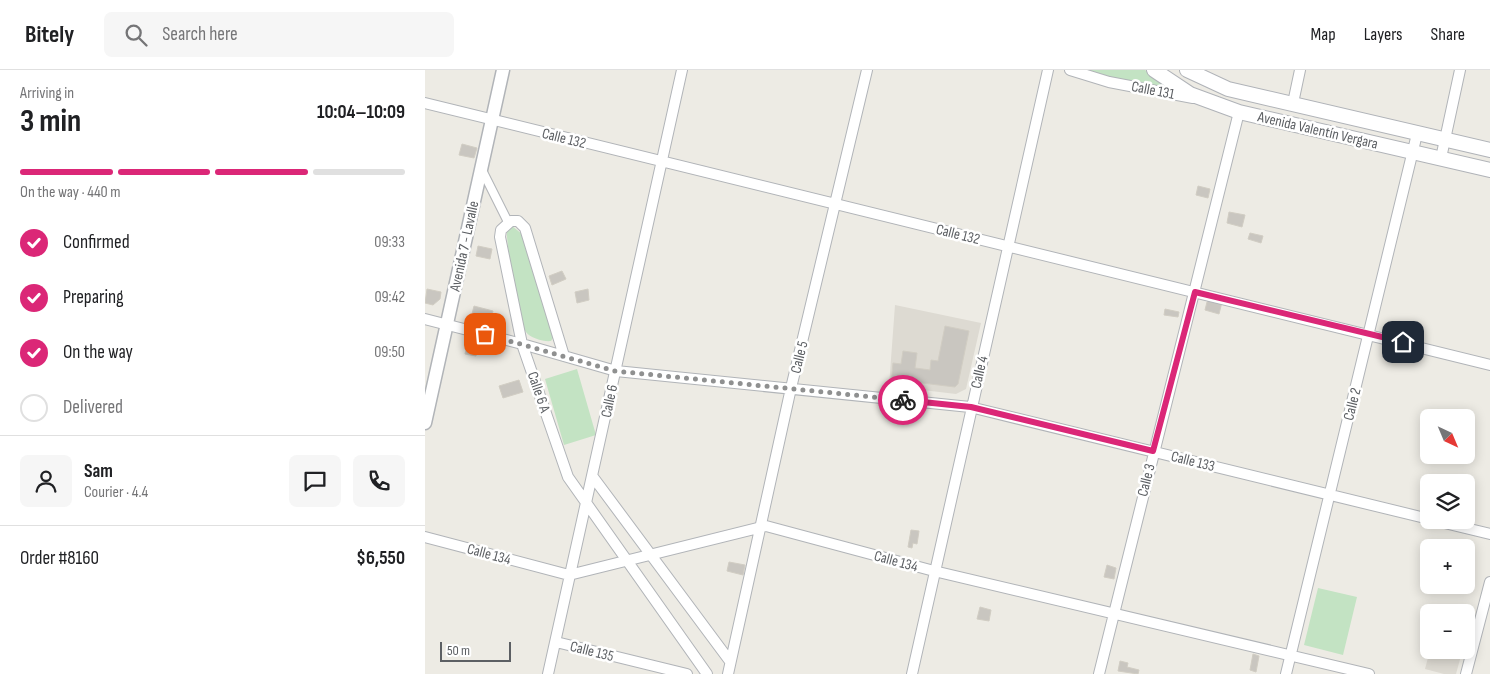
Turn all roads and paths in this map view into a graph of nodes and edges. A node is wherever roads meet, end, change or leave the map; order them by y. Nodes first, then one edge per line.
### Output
1 (503, 70) edge
2 (682, 70) edge
3 (867, 70) edge
4 (1048, 70) edge
5 (1070, 70) edge
6 (1154, 70) edge
7 (1187, 70) edge
8 (1300, 70) edge
9 (1460, 70) edge
10 (1207, 101) junction
11 (425, 103) edge
12 (1293, 103) junction
13 (1239, 112) junction
14 (491, 120) junction
15 (1417, 134) junction
16 (1445, 140) junction
17 (1490, 150) edge
18 (1413, 152) junction
19 (1441, 158) junction
20 (660, 161) junction
21 (481, 168) junction
22 (1490, 170) edge
23 (836, 204) junction
24 (508, 222) junction
25 (1008, 246) junction
26 (1195, 292) junction
27 (425, 319) edge
28 (447, 325) junction
29 (1369, 333) junction
30 (522, 344) junction
31 (564, 356) junction
32 (1490, 365) edge
33 (615, 371) junction
34 (791, 388) junction
35 (971, 407) junction
36 (425, 423) edge
37 (1153, 451) junction
38 (593, 476) junction
39 (1329, 496) junction
40 (584, 503) junction
41 (1420, 518) edge
42 (761, 526) junction
43 (1469, 529) edge
44 (1490, 534) edge
45 (425, 537) edge
46 (650, 553) junction
47 (625, 559) junction
48 (934, 571) junction
49 (569, 575) junction
50 (1490, 582) edge
51 (1113, 614) junction
52 (556, 642) junction
53 (1291, 656) junction
54 (729, 660) junction
55 (548, 674) edge
56 (687, 674) edge
57 (707, 674) edge
58 (728, 674) edge
59 (912, 674) edge
60 (1099, 674) edge
61 (1286, 674) edge
62 (1369, 674) edge
63 (1466, 674) edge

1 - 14 street, Avenida 7 - Lavalle
2 - 20 street, Calle 6
3 - 23 street, Calle 5
4 - 25 street, Calle 4
5 - 10 street, Calle 131
6 - 10 main road, Avenida Valentín Vergara
7 - 12 main road, Avenida Valentín Vergara
8 - 12 street
9 - 16 street
10 - 13 main road, Avenida Valentín Vergara
11 - 14 street, Calle 132
12 - 15 main road, Avenida Valentín Vergara
13 - 18 main road, Avenida Valentín Vergara
13 - 26 street, Calle 3
14 - 20 street, Calle 132
14 - 21 street, Avenida 7 - Lavalle
15 - 16 main road, Avenida Valentín Vergara
15 - 18 street, Calle 2
16 - 17 main road, Avenida Valentín Vergara
16 - 19 street
18 - 19 main road, Avenida Valentín Vergara
18 - 29 street, Calle 2
19 - 22 main road, Avenida Valentín Vergara
20 - 23 street, Calle 132
20 - 33 street, Calle 6
21 - 24 street
21 - 28 street, Avenida 7 - Lavalle
23 - 25 street, Calle 132
23 - 34 street, Calle 5
24 - 30 street, Calle 6 A
24 - 31 street
25 - 26 street, Calle 132
25 - 35 street, Calle 4
26 - 29 street, Calle 132
26 - 37 street, Calle 3
27 - 28 street, Calle 133
28 - 30 street, Calle 133
28 - 36 street, Avenida 7 - Lavalle
29 - 32 street, Calle 132
29 - 39 street, Calle 2
30 - 31 street, Calle 133
30 - 40 street, Calle 6 A
31 - 33 street, Calle 133
33 - 34 street, Calle 133
33 - 38 street, Calle 6
34 - 35 street, Calle 133
34 - 42 street, Calle 5
35 - 37 street, Calle 133
35 - 48 street, Calle 4
37 - 39 street, Calle 133
37 - 51 street, Calle 3
38 - 40 street, Calle 6
38 - 46 street
39 - 41 street, Calle 133
39 - 53 street, Calle 2
40 - 47 street, Calle 6 A
40 - 49 street, Calle 6
42 - 46 street, Calle 134
42 - 48 street, Calle 134
42 - 54 street, Calle 5
43 - 44 street, Calle 133
45 - 49 street, Calle 134
46 - 47 street, Calle 134
46 - 54 street
47 - 49 street, Calle 134
47 - 57 street, Calle 6 A
48 - 51 street, Calle 134
48 - 59 street, Calle 4
49 - 52 street, Calle 6
50 - 63 street
51 - 53 street, Calle 134
51 - 60 street, Calle 3
52 - 55 street, Calle 6
52 - 56 street, Calle 135
53 - 61 street, Calle 2
53 - 62 street, Calle 134
54 - 58 street, Calle 5

